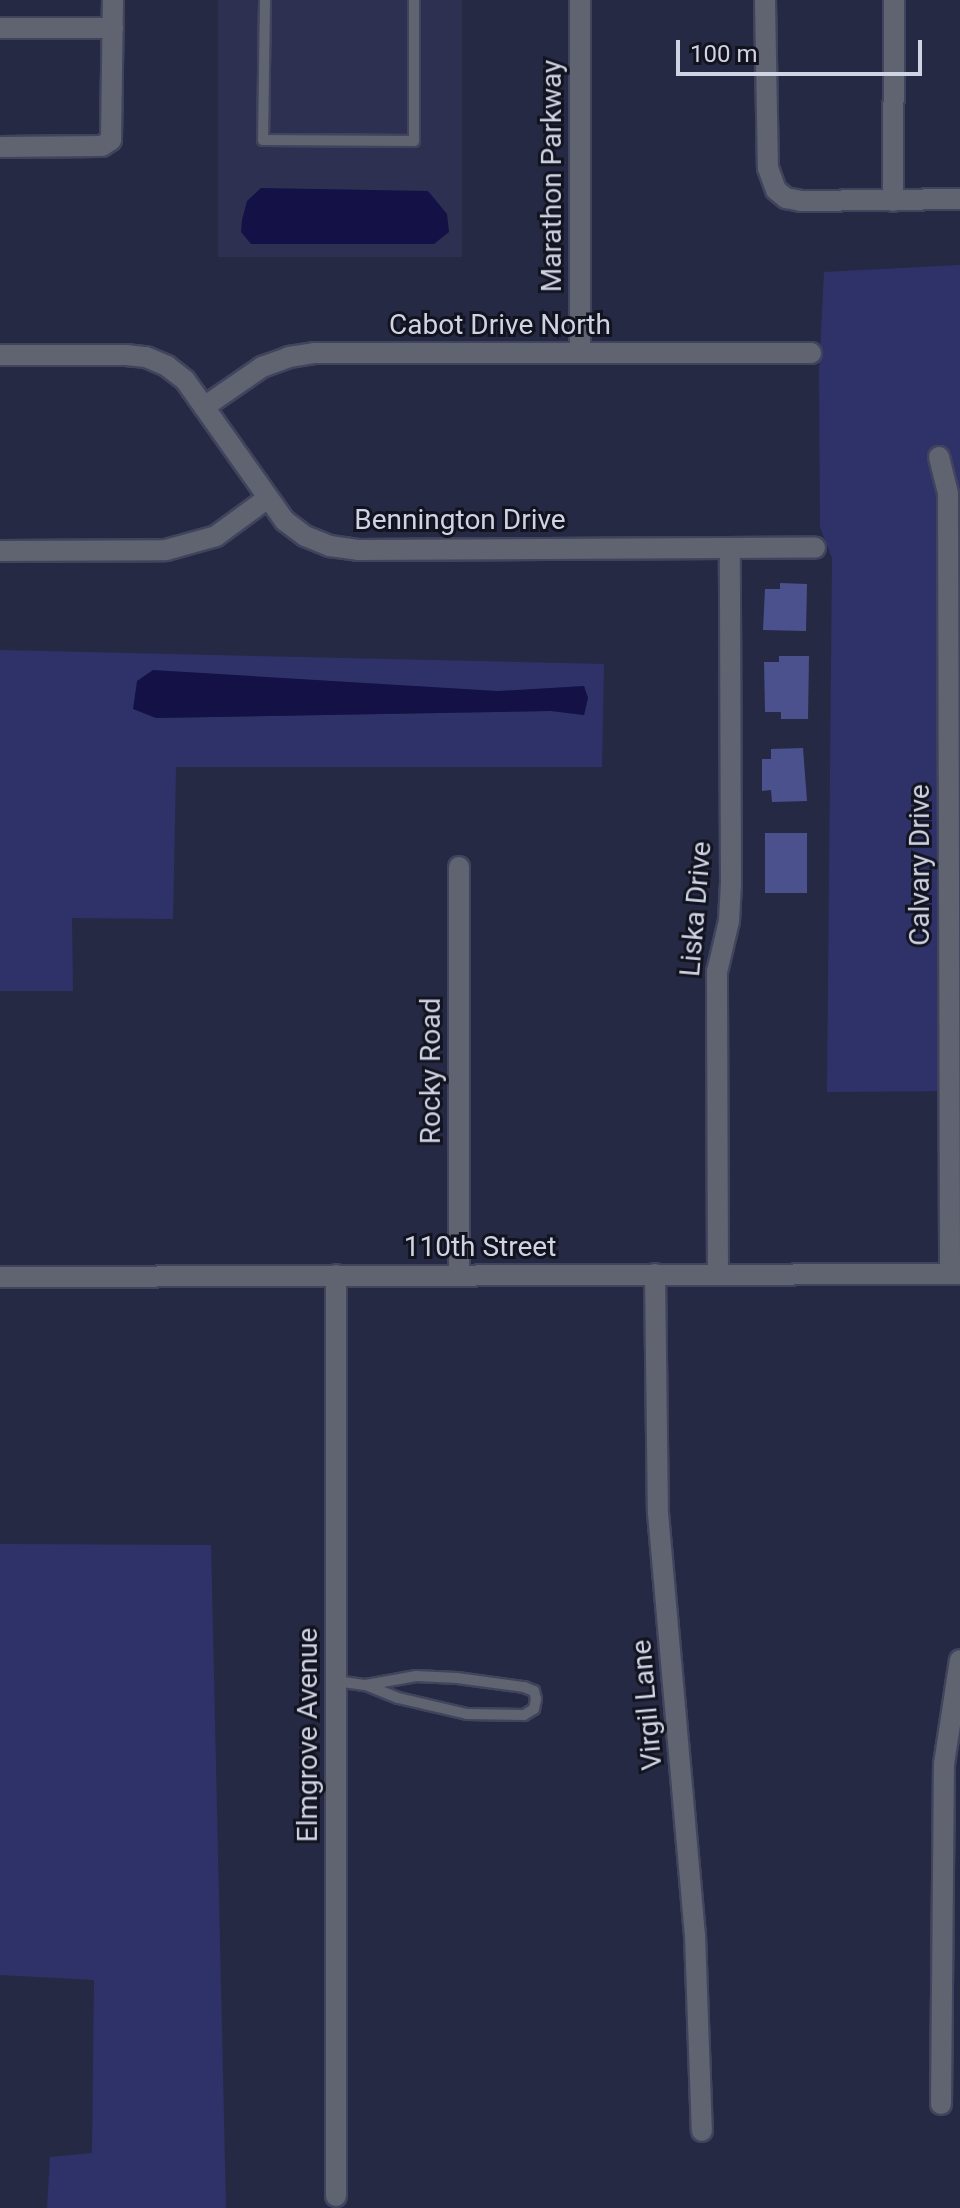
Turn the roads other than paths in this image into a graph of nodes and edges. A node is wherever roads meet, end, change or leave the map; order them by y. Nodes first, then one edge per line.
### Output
1 (113, 0) edge
2 (265, 0) edge
3 (414, 0) edge
4 (580, 0) edge
5 (765, 0) edge
6 (894, 0) edge
7 (0, 28) edge
8 (113, 28) junction
9 (0, 147) edge
10 (960, 199) edge
11 (893, 201) junction
12 (580, 353) junction
13 (811, 353) dead end
14 (0, 355) edge
15 (204, 407) junction
16 (939, 457) dead end
17 (268, 498) junction
18 (815, 548) dead end
19 (730, 549) junction
20 (0, 551) edge
21 (459, 867) dead end
22 (655, 1274) junction
23 (718, 1274) junction
24 (955, 1274) edge
25 (336, 1275) junction
26 (459, 1275) junction
27 (0, 1277) edge
28 (960, 1660) edge
29 (336, 1681) junction
30 (366, 1685) junction
31 (941, 2104) dead end
32 (702, 2131) dead end
33 (336, 2202) edge

1 - 8 street
2 - 3 lane
4 - 12 street, Marathon Parkway
5 - 11 street
6 - 11 street
7 - 8 street
8 - 9 street
10 - 11 street
12 - 13 street, Cabot Drive North
12 - 15 street, Cabot Drive North
14 - 15 street, Bennington Drive
15 - 17 street, Bennington Drive
16 - 24 street, Calvary Drive
17 - 19 street, Bennington Drive
17 - 20 street
18 - 19 street, Bennington Drive
19 - 23 street, Liska Drive
21 - 26 street, Rocky Road
22 - 23 street, 110th Street
22 - 26 street, 110th Street
22 - 32 street, Virgil Lane
23 - 24 street, 110th Street
25 - 26 street, 110th Street
25 - 27 street, 110th Street
25 - 29 street, Elmgrove Avenue
28 - 31 street
29 - 30 lane
29 - 33 street, Elmgrove Avenue
30 - 30 lane

